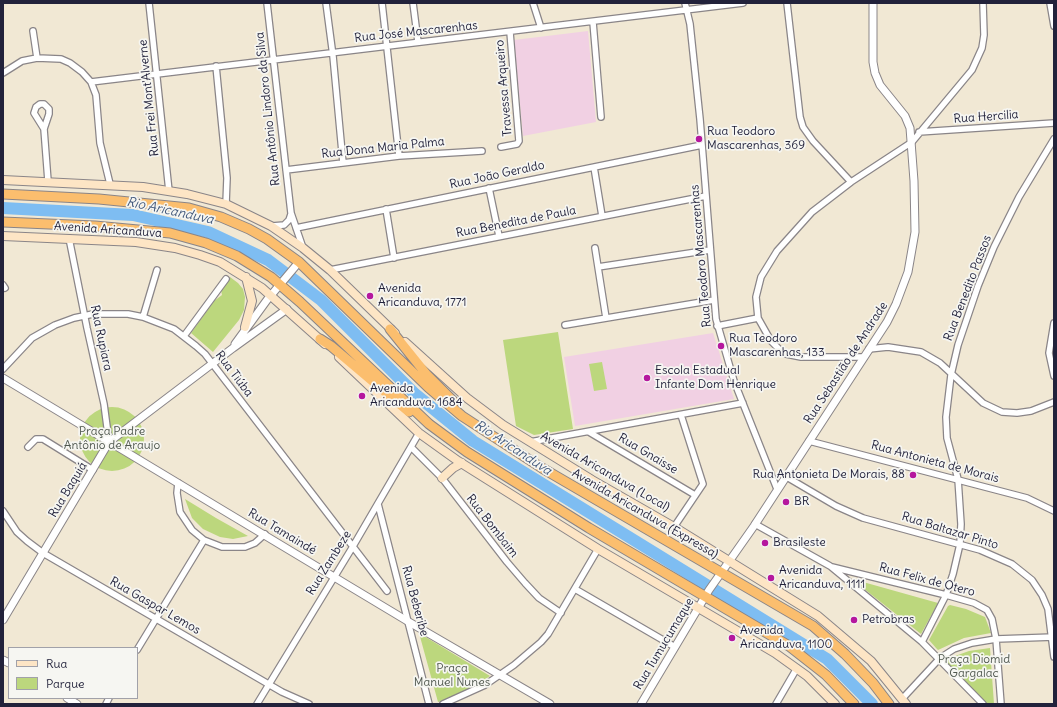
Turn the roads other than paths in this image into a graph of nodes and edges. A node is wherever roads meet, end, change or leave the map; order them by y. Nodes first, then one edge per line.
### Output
1 (150, 3) edge
2 (267, 3) edge
3 (326, 3) edge
4 (382, 3) edge
5 (413, 3) edge
6 (533, 3) edge
7 (685, 3) edge
8 (743, 3) edge
9 (787, 3) edge
10 (872, 3) edge
11 (983, 3) edge
12 (1050, 3) edge
13 (688, 10) junction
14 (593, 22) junction
15 (1054, 26) edge
16 (541, 28) junction
17 (33, 31) dead end
18 (510, 32) junction
19 (418, 42) junction
20 (388, 46) junction
21 (333, 52) junction
22 (37, 58) junction
23 (274, 59) junction
24 (216, 66) junction
25 (3, 73) edge
26 (158, 73) junction
27 (91, 82) junction
28 (601, 117) dead end
29 (1054, 123) edge
30 (44, 129) dead end
31 (919, 132) junction
32 (1054, 139) edge
33 (912, 142) junction
34 (702, 144) junction
35 (501, 147) dead end
36 (482, 151) dead end
37 (399, 156) junction
38 (343, 163) junction
39 (594, 167) junction
40 (286, 170) junction
41 (3, 180) edge
42 (48, 181) junction
43 (851, 182) junction
44 (110, 184) junction
45 (489, 188) junction
46 (169, 191) junction
47 (3, 194) edge
48 (706, 196) junction
49 (226, 204) junction
50 (386, 209) junction
51 (291, 214) junction
52 (602, 216) junction
53 (3, 222) edge
54 (271, 226) junction
55 (296, 228) junction
56 (3, 236) edge
57 (499, 236) junction
58 (69, 238) junction
59 (303, 248) junction
60 (594, 248) dead end
61 (710, 250) junction
62 (394, 258) junction
63 (298, 263) junction
64 (598, 267) junction
65 (157, 270) dead end
66 (330, 270) junction
67 (246, 277) junction
68 (226, 279) dead end
69 (281, 282) junction
70 (271, 294) junction
71 (714, 300) junction
72 (287, 309) junction
73 (85, 316) junction
74 (143, 317) junction
75 (606, 318) junction
76 (758, 318) junction
77 (1054, 323) edge
78 (565, 325) dead end
79 (717, 326) junction
80 (245, 327) junction
81 (390, 329) junction
82 (184, 336) junction
83 (320, 339) junction
84 (233, 348) junction
85 (869, 349) junction
86 (864, 357) junction
87 (212, 364) junction
88 (3, 369) edge
89 (951, 375) junction
90 (1054, 376) edge
91 (3, 378) edge
92 (1054, 402) edge
93 (743, 403) junction
94 (681, 415) junction
95 (429, 424) junction
96 (589, 432) junction
97 (419, 433) junction
98 (809, 441) junction
99 (110, 442) junction
100 (500, 442) junction
101 (529, 442) junction
102 (28, 447) dead end
103 (411, 448) junction
104 (462, 463) junction
105 (93, 470) junction
106 (785, 476) junction
107 (442, 478) junction
108 (958, 479) junction
109 (178, 483) junction
110 (777, 489) junction
111 (695, 495) junction
112 (378, 504) junction
113 (3, 511) edge
114 (1054, 511) edge
115 (755, 524) junction
116 (674, 527) junction
117 (265, 534) junction
118 (204, 540) junction
119 (960, 544) junction
120 (352, 548) junction
121 (598, 549) junction
122 (43, 553) junction
123 (729, 560) junction
124 (830, 566) junction
125 (720, 574) junction
126 (334, 576) junction
127 (575, 589) junction
128 (387, 591) dead end
129 (707, 593) junction
130 (946, 595) junction
131 (698, 608) junction
132 (560, 613) junction
133 (155, 619) junction
134 (3, 620) edge
135 (409, 622) junction
136 (1053, 637) edge
137 (996, 639) junction
138 (922, 642) junction
139 (138, 648) edge
140 (674, 648) junction
141 (1054, 657) edge
142 (940, 658) junction
143 (797, 668) junction
144 (501, 675) junction
145 (269, 685) junction
146 (904, 701) edge
147 (257, 704) edge
148 (309, 704) edge
149 (429, 704) edge
150 (443, 704) edge
151 (550, 704) edge
152 (641, 704) edge
153 (776, 704) edge
154 (835, 704) edge
155 (854, 704) edge
156 (889, 704) edge
157 (982, 704) edge
158 (1001, 704) edge

1 - 26 street, Rua Frei Mont'Alverne
2 - 23 street, Rua Antônio Lindoro da Silva
3 - 21 street
4 - 20 street
5 - 19 street
6 - 16 street
7 - 13 street, Rua Teodoro Mascarenhas
8 - 13 street, Rua José Mascarenhas
9 - 43 street
10 - 33 street, Rua Sebastião de Andrade
11 - 31 street
12 - 15 street
13 - 14 street, Rua José Mascarenhas
13 - 34 street, Rua Teodoro Mascarenhas
14 - 16 street, Rua José Mascarenhas
14 - 28 street
16 - 18 street, Rua José Mascarenhas
17 - 22 street
18 - 19 street, Rua José Mascarenhas
18 - 35 street, Travessa Arqueiro
19 - 20 street, Rua José Mascarenhas
20 - 21 street, Rua José Mascarenhas
20 - 37 street
21 - 23 street, Rua José Mascarenhas
21 - 38 street
22 - 25 street
22 - 27 street
23 - 24 street, Rua José Mascarenhas
23 - 40 street, Rua Antônio Lindoro da Silva
24 - 26 street, Rua José Mascarenhas
24 - 49 street
26 - 27 street, Rua José Mascarenhas
26 - 46 street, Rua Frei Mont'Alverne
27 - 44 street
29 - 31 street, Rua Hercilia
30 - 42 street
31 - 33 street
32 - 89 street, Rua Benedito Passos
33 - 43 street
33 - 85 street, Rua Sebastião de Andrade
34 - 39 street, Rua João Geraldo
34 - 48 street, Rua Teodoro Mascarenhas
36 - 37 street, Rua Dona Maria Palma
37 - 38 street, Rua Dona Maria Palma
38 - 40 street, Rua Dona Maria Palma
39 - 45 street, Rua João Geraldo
39 - 52 street
40 - 51 street, Rua Antônio Lindoro da Silva
41 - 42 main road, Avenida Aricanduva (Local)
42 - 44 main road, Avenida Aricanduva (Local)
43 - 76 street
44 - 46 main road, Avenida Aricanduva (Local)
45 - 50 street, Rua João Geraldo
45 - 57 street
46 - 49 main road, Avenida Aricanduva (Local)
47 - 63 highway, Avenida Aricanduva (Expressa)
48 - 52 street, Rua Benedita de Paula
48 - 61 street, Rua Teodoro Mascarenhas
49 - 54 main road, Avenida Aricanduva (Local)
50 - 55 street, Rua João Geraldo
50 - 62 street
51 - 54 street
51 - 55 street, Rua Antônio Lindoro da Silva
52 - 57 street, Rua Benedita de Paula
53 - 69 highway
54 - 59 main road, Avenida Aricanduva (Local)
55 - 59 street, Rua Antônio Lindoro da Silva
56 - 58 main road, Avenida Aricanduva
57 - 62 street, Rua Benedita de Paula
58 - 67 main road, Avenida Aricanduva
58 - 73 street, Rua Rupiara
59 - 66 main road, Avenida Aricanduva (Local)
60 - 64 street
61 - 64 street
61 - 71 street, Rua Teodoro Mascarenhas
62 - 66 street, Rua Benedita de Paula
63 - 69 street, Rua Baquiá
63 - 100 highway, Avenida Aricanduva (Expressa)
64 - 75 street
65 - 74 street
66 - 81 main road, Avenida Aricanduva (Local)
67 - 70 main road, Avenida Aricanduva
67 - 80 main road
68 - 82 street
69 - 70 street, Rua Baquiá
69 - 95 highway
70 - 72 main road
70 - 80 street, Rua Baquiá
71 - 75 street
71 - 79 street, Rua Teodoro Mascarenhas
72 - 83 main road
72 - 84 street, Rua Baquiá
73 - 74 street, Rua Tiúba
73 - 88 street, Rua Tiúba
73 - 99 street, Rua Rupiara
74 - 82 street, Rua Tiúba
75 - 78 street
76 - 79 street
76 - 86 street
77 - 90 street
79 - 93 street, Rua Teodoro Mascarenhas
80 - 84 street, Rua Baquiá
81 - 100 highway
81 - 101 main road, Avenida Aricanduva (Local)
82 - 87 street, Rua Tiúba
83 - 95 highway
83 - 97 main road
84 - 87 street, Rua Baquiá
85 - 86 street, Rua Sebastião de Andrade
85 - 89 street
86 - 98 street, Rua Sebastião de Andrade
87 - 99 street, Rua Baquiá
87 - 120 street, Rua Tiúba
89 - 92 street
89 - 108 street, Rua Benedito Passos
91 - 99 street, Rua Tamaindé
93 - 94 street
93 - 110 street, Rua Teodoro Mascarenhas
94 - 96 street
94 - 111 street
95 - 129 highway
96 - 101 street
96 - 111 street, Rua Gnaisse
97 - 103 street, Rua Zambeze
97 - 104 main road
98 - 106 street, Rua Sebastião de Andrade
98 - 108 street, Rua Antonieta de Morais
99 - 105 street, Rua Baquiá
99 - 109 street, Rua Tamaindé
100 - 125 highway, Avenida Aricanduva (Expressa)
101 - 116 main road, Avenida Aricanduva (Local)
102 - 105 street
103 - 107 street, Rua Bombaim
103 - 112 street, Rua Zambeze
104 - 107 main road
104 - 121 main road
105 - 122 street, Rua Baquiá
106 - 110 street, Rua Sebastião de Andrade
106 - 119 street, Rua Baltazar Pinto
107 - 132 street, Rua Bombaim
108 - 114 street, Rua Antonieta de Morais
108 - 119 street, Rua Benedito Passos
109 - 117 street, Rua Tamaindé
109 - 118 street
110 - 115 street, Rua Sebastião de Andrade
111 - 116 street
112 - 120 street, Rua Zambeze
112 - 135 street, Rua Beberibe
113 - 122 street, Rua Gaspar Lemos
115 - 123 street, Rua Sebastião de Andrade
115 - 124 street
116 - 123 main road, Avenida Aricanduva (Local)
117 - 118 street
117 - 126 street, Rua Tamaindé
118 - 133 street
119 - 130 street, Rua Benedito Passos
119 - 136 street, Rua Baltazar Pinto
120 - 126 street, Rua Zambeze
120 - 128 street, Rua Tiúba
121 - 127 street
121 - 131 main road
122 - 133 street, Rua Gaspar Lemos
122 - 134 street, Rua Baquiá
123 - 125 street, Rua Sebastião de Andrade
123 - 146 main road, Avenida Aricanduva (Local)
124 - 130 street, Rua Felix de Otero
124 - 138 street
125 - 129 street, Rua Sebastião de Andrade
125 - 156 highway, Avenida Aricanduva (Expressa)
126 - 135 street, Rua Tamaindé
126 - 145 street, Rua Zambeze
127 - 132 street
127 - 140 street
129 - 131 street, Rua Tumucumaque
129 - 155 highway
130 - 137 street, Rua Felix de Otero
130 - 138 street, Rua Benedito Passos
131 - 140 street, Rua Tumucumaque
131 - 143 main road
132 - 144 street
133 - 139 street
133 - 145 street, Rua Gaspar Lemos
135 - 144 street, Rua Tamaindé
135 - 149 street, Rua Beberibe
136 - 137 street
136 - 141 street, Rua Baltazar Pinto
137 - 142 street
137 - 158 street
138 - 142 street
140 - 152 street, Rua Tumucumaque
142 - 146 street
142 - 157 street
143 - 153 street
143 - 154 main road
144 - 150 street
144 - 151 street, Rua Tamaindé
145 - 147 street, Rua Zambeze
145 - 148 street, Rua Gaspar Lemos

